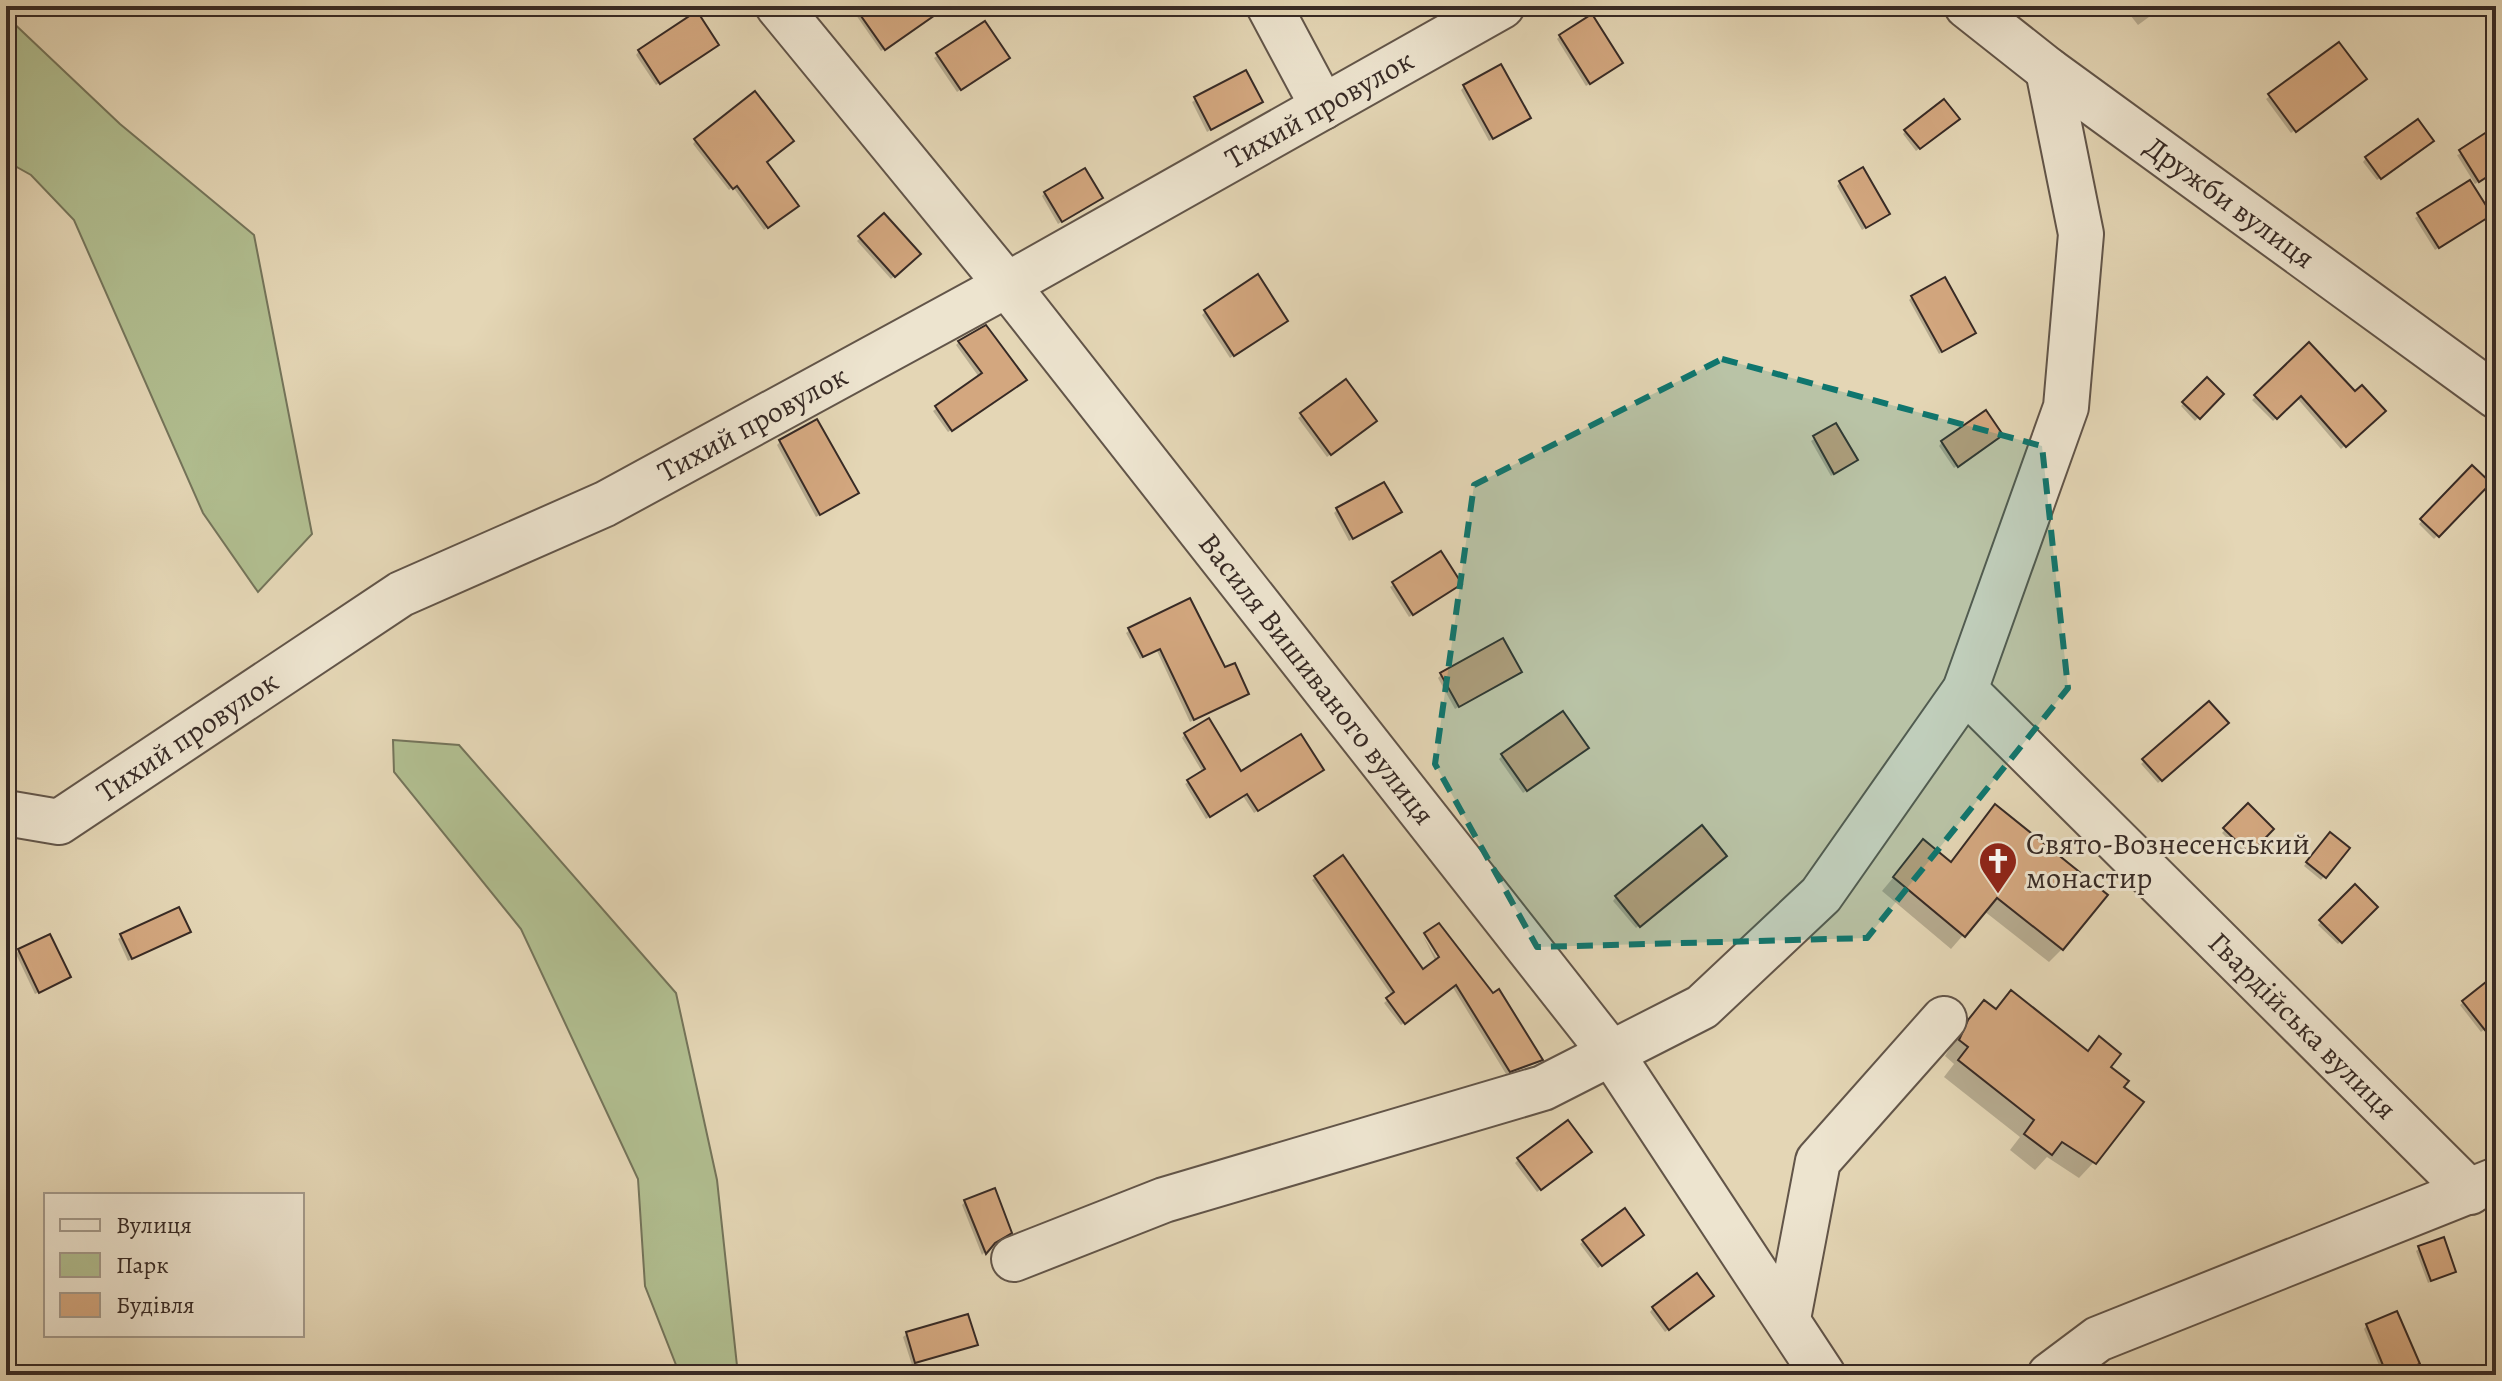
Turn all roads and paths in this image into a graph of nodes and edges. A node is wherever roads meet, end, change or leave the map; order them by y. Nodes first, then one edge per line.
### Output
1 (778, 6) edge
2 (1269, 6) edge
3 (1502, 6) edge
4 (1967, 6) edge
5 (2048, 70) junction
6 (1323, 107) junction
7 (1007, 285) junction
8 (2496, 396) edge
9 (1965, 690) junction
10 (6, 813) edge
11 (1944, 1019) dead end
12 (1611, 1053) junction
13 (2483, 1186) edge
14 (1014, 1259) dead end
15 (1788, 1319) junction
16 (1823, 1375) edge
17 (2050, 1375) edge

1 - 7 street, Василя Вишиваного вулиця
2 - 6 street
3 - 6 street, Тихий провулок
4 - 5 street, Дружби вулиця
5 - 8 street, Дружби вулиця
5 - 9 street
6 - 7 street, Тихий провулок
7 - 10 street, Тихий провулок
7 - 12 street, Василя Вишиваного вулиця
9 - 12 street
9 - 13 street, Гвардійська вулиця
11 - 15 street
12 - 14 street
12 - 15 street, Василя Вишиваного вулиця
13 - 17 street, Гвардійська вулиця
15 - 16 street, Василя Вишиваного вулиця

